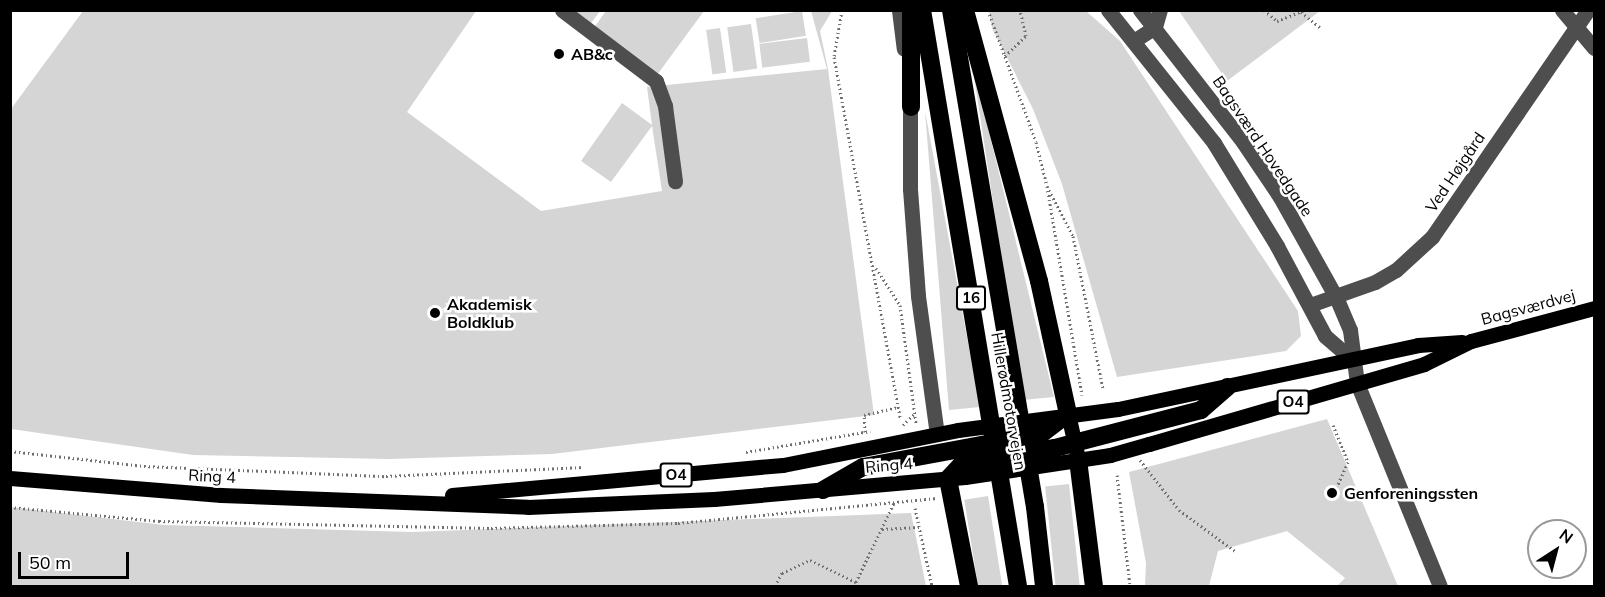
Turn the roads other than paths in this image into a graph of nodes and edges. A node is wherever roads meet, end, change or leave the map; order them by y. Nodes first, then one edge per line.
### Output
1 (562, 10) edge
2 (900, 10) edge
3 (911, 10) edge
4 (922, 10) edge
5 (951, 10) edge
6 (965, 10) edge
7 (1108, 10) edge
8 (1140, 10) edge
9 (1160, 10) edge
10 (1562, 10) edge
11 (1588, 10) edge
12 (1155, 27) junction
13 (1576, 27) junction
14 (1135, 40) junction
15 (1594, 48) edge
16 (912, 107) junction
17 (675, 181) dead end
18 (1336, 297) junction
19 (1310, 305) junction
20 (1594, 308) edge
21 (1471, 341) junction
22 (1351, 359) junction
23 (1357, 383) junction
24 (1227, 387) junction
25 (1068, 414) junction
26 (939, 443) junction
27 (1077, 451) junction
28 (959, 459) junction
29 (10, 478) edge
30 (823, 490) junction
31 (413, 500) junction
32 (969, 586) edge
33 (1017, 586) edge
34 (1044, 586) edge
35 (1094, 586) edge
36 (1440, 586) edge

1 - 17 street
2 - 16 street
3 - 16 highway
4 - 33 highway, Hillerødmotorvejen / 16
5 - 34 highway, Hillerødmotorvejen / 16
6 - 25 highway
7 - 14 street
8 - 12 street, Bagsværd Hovedgade
9 - 12 street
10 - 13 street
11 - 13 street, Ved Højgård
12 - 14 street
12 - 18 street, Bagsværd Hovedgade
13 - 15 street
13 - 18 street, Ved Højgård
14 - 19 street
16 - 26 street
18 - 19 street, Ved Højgård
18 - 22 street, Bagsværd Hovedgade
19 - 22 street
20 - 21 main road, Bagsværdvej / O4
21 - 22 main road, Bagsværdvej / O4
21 - 23 main road, Bagsværdvej / O4
22 - 23 street, Bagsværd Hovedgade
22 - 24 main road, O4
23 - 27 main road, O4
23 - 36 street, Bagsværd Hovedgade
24 - 25 main road, O4
24 - 27 highway
25 - 27 main road
25 - 28 highway
26 - 28 highway
26 - 28 main road
26 - 30 highway
26 - 31 main road, Ring 4 / O4
27 - 28 highway
27 - 35 highway
28 - 30 main road, Ring 4 / O4
28 - 32 highway
29 - 31 main road, Ring 4 / O4
30 - 31 main road, Ring 4 / O4

